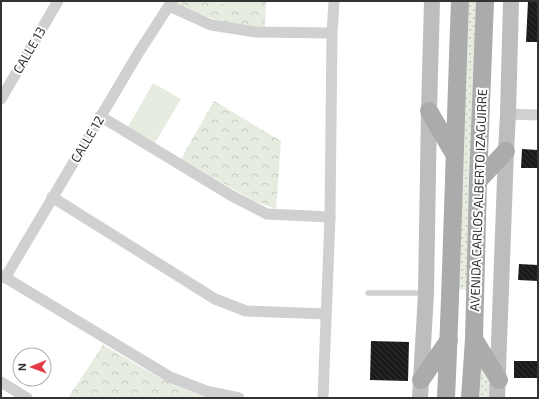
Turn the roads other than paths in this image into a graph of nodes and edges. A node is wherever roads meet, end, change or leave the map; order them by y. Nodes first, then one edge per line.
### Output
1 (58, 1) edge
2 (334, 1) edge
3 (432, 1) edge
4 (460, 1) edge
5 (485, 1) edge
6 (511, 1) edge
7 (171, 3) edge
8 (332, 33) junction
9 (1, 99) edge
10 (429, 111) junction
11 (508, 114) junction
12 (538, 115) edge
13 (100, 116) junction
14 (506, 151) junction
15 (454, 154) junction
16 (478, 181) junction
17 (52, 197) junction
18 (330, 217) junction
19 (3, 276) edge
20 (368, 293) dead end
21 (426, 293) junction
22 (451, 296) junction
23 (475, 301) junction
24 (326, 314) junction
25 (474, 339) junction
26 (449, 340) junction
27 (499, 380) junction
28 (1, 382) edge
29 (420, 389) edge
30 (27, 398) edge
31 (239, 398) edge
32 (323, 398) edge
33 (446, 398) edge
34 (470, 398) edge
35 (498, 398) edge

1 - 9 street, CALLE 13
2 - 8 street
3 - 10 street
4 - 15 main road, AVENIDA CARLOS ALBERTO IZAGUIRRE
5 - 16 main road, AVENIDA CARLOS ALBERTO IZAGUIRRE
6 - 11 street, AVENIDA CARLOS ALBERTO IZAGUIRRE
7 - 8 street
7 - 13 street, CALLE 12
8 - 18 street
10 - 15 main road
10 - 21 street
11 - 12 street
11 - 14 street, AVENIDA CARLOS ALBERTO IZAGUIRRE
13 - 17 street, CALLE 12
13 - 18 street
14 - 16 main road
14 - 27 street, AVENIDA CARLOS ALBERTO IZAGUIRRE
15 - 22 main road, AVENIDA CARLOS ALBERTO IZAGUIRRE
16 - 23 main road, AVENIDA CARLOS ALBERTO IZAGUIRRE
17 - 19 street, CALLE 12
17 - 24 street
18 - 24 street
19 - 31 street
20 - 21 lane
21 - 29 street
22 - 23 main road
22 - 26 main road, AVENIDA CARLOS ALBERTO IZAGUIRRE
23 - 25 main road, AVENIDA CARLOS ALBERTO IZAGUIRRE
24 - 32 street
25 - 27 main road
25 - 34 main road, AVENIDA CARLOS ALBERTO IZAGUIRRE
26 - 29 main road
26 - 33 main road, AVENIDA CARLOS ALBERTO IZAGUIRRE
27 - 35 street, AVENIDA CARLOS ALBERTO IZAGUIRRE
28 - 30 street

